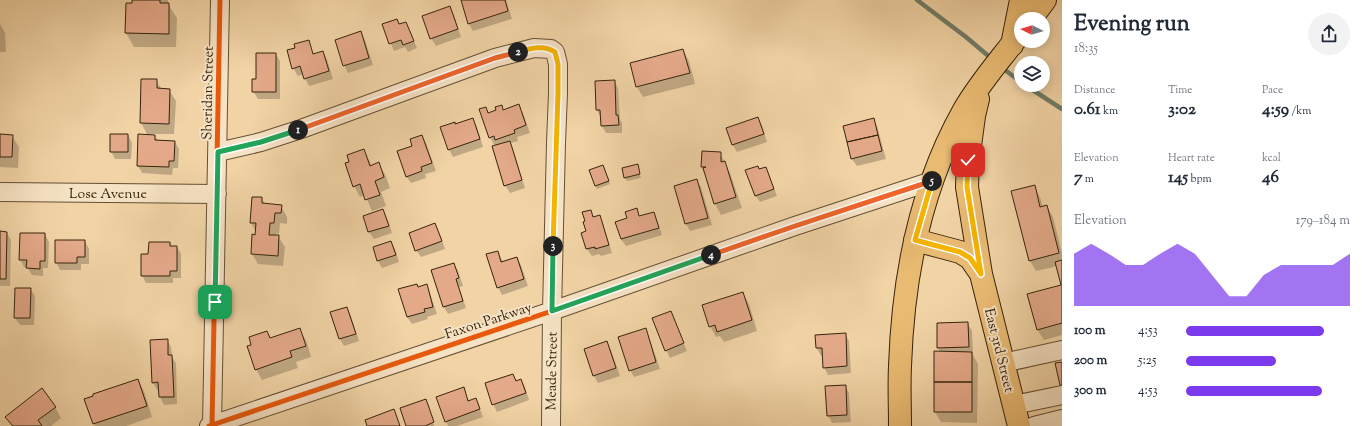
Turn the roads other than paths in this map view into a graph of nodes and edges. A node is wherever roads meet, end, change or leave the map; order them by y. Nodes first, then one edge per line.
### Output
1 (220, 0) edge
2 (1021, 0) edge
3 (1045, 0) edge
4 (1019, 12) edge
5 (1036, 12) edge
6 (1014, 41) edge
7 (985, 79) junction
8 (218, 152) junction
9 (932, 181) junction
10 (0, 192) edge
11 (217, 194) junction
12 (915, 240) junction
13 (981, 274) junction
14 (552, 311) junction
15 (1062, 350) edge
16 (1062, 359) edge
17 (1003, 363) junction
18 (1043, 363) dead end
19 (1062, 395) edge
20 (1017, 416) edge
21 (1062, 420) edge
22 (211, 426) edge
23 (551, 426) edge
24 (900, 426) edge
25 (1034, 426) edge

1 - 8 street, Sheridan Street
2 - 4 main road
3 - 5 main road
6 - 7 main road, East 3rd Street
7 - 9 main road, East 3rd Street
7 - 13 main road, East 3rd Street
8 - 11 street, Sheridan Street
8 - 14 street, Meade Street
9 - 12 main road, East 3rd Street
9 - 14 street, Faxon Parkway
10 - 11 street, Lose Avenue
11 - 22 street, Sheridan Street
12 - 13 main road, East 3rd Street
12 - 24 main road, East 3rd Street
13 - 17 main road, East 3rd Street
14 - 22 street, Faxon Parkway
14 - 23 street, Meade Street
15 - 17 street
16 - 18 street
17 - 20 main road, East 3rd Street
19 - 20 street
21 - 25 street

